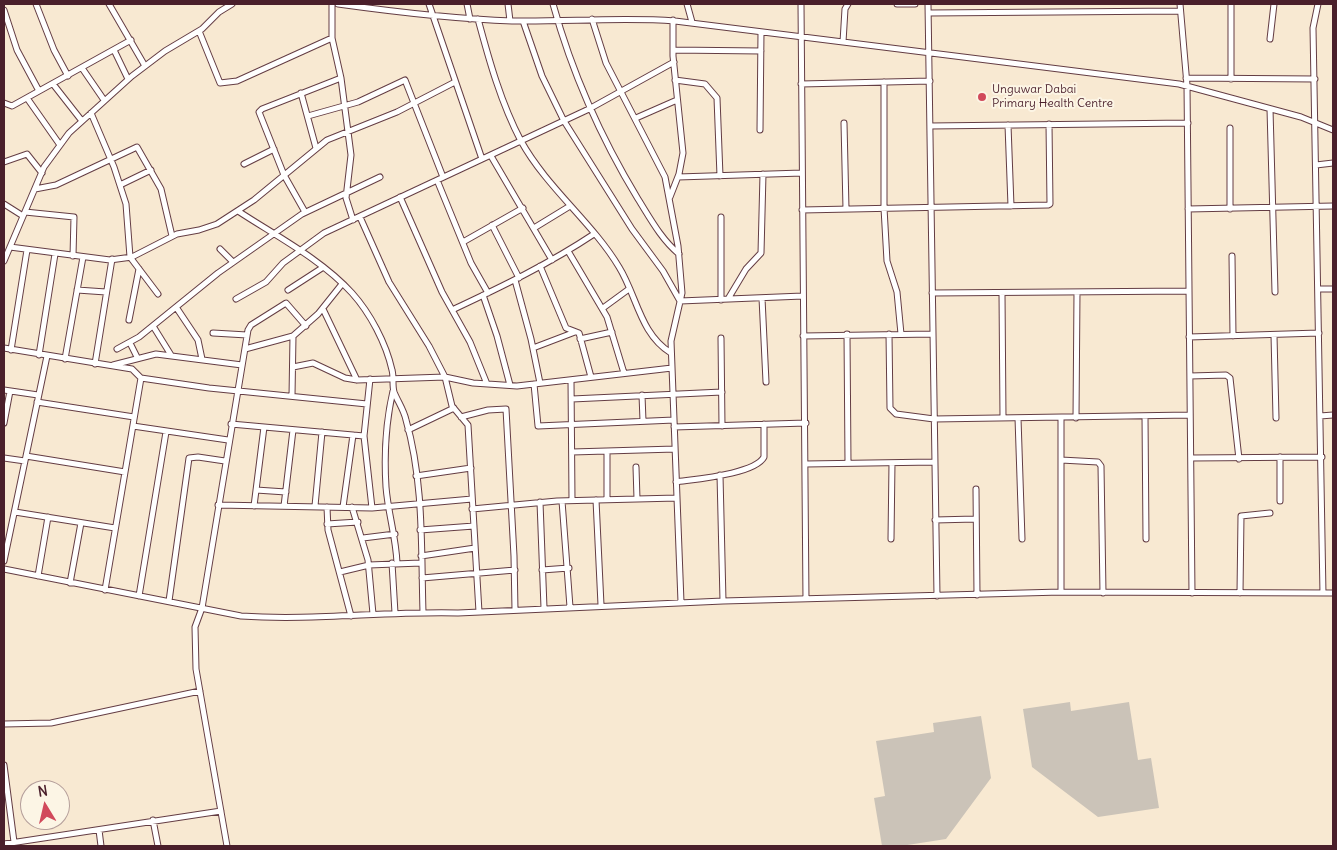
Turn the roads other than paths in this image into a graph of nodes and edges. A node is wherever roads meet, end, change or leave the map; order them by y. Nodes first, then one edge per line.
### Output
1 (36, 4) edge
2 (109, 4) edge
3 (232, 4) edge
4 (332, 4) edge
5 (338, 4) edge
6 (429, 4) edge
7 (467, 4) edge
8 (508, 4) edge
9 (553, 4) edge
10 (687, 4) edge
11 (801, 4) edge
12 (848, 4) edge
13 (897, 4) edge
14 (915, 4) edge
15 (928, 4) edge
16 (1180, 4) edge
17 (1231, 4) edge
18 (1274, 4) edge
19 (1318, 4) edge
20 (4, 10) edge
21 (1180, 12) junction
22 (929, 13) junction
23 (433, 16) junction
24 (470, 19) junction
25 (478, 19) junction
26 (592, 19) junction
27 (557, 20) junction
28 (672, 20) junction
29 (510, 21) junction
30 (523, 21) junction
31 (692, 22) junction
32 (199, 31) junction
33 (762, 32) junction
34 (801, 37) junction
35 (332, 38) junction
36 (1270, 39) dead end
37 (131, 40) junction
38 (843, 42) junction
39 (114, 50) junction
40 (673, 50) junction
41 (761, 51) junction
42 (929, 51) junction
43 (674, 62) junction
44 (145, 66) junction
45 (82, 68) junction
46 (68, 76) junction
47 (341, 78) junction
48 (1186, 78) junction
49 (128, 79) junction
50 (1231, 79) junction
51 (1315, 79) junction
52 (675, 80) junction
53 (930, 81) junction
54 (455, 82) junction
55 (884, 82) junction
56 (53, 84) junction
57 (801, 84) junction
58 (1187, 86) junction
59 (619, 91) junction
60 (39, 92) junction
61 (302, 93) junction
62 (27, 98) junction
63 (104, 100) junction
64 (677, 100) junction
65 (4, 103) edge
66 (413, 104) junction
67 (345, 106) junction
68 (589, 109) junction
69 (1270, 109) junction
70 (91, 113) junction
71 (308, 116) junction
72 (636, 118) junction
73 (82, 121) junction
74 (564, 121) junction
75 (1188, 123) junction
76 (1316, 123) junction
77 (844, 124) dead end
78 (1048, 124) junction
79 (1008, 125) junction
80 (930, 126) junction
81 (1230, 128) dead end
82 (760, 130) dead end
83 (1333, 130) edge
84 (348, 132) junction
85 (522, 141) junction
86 (60, 145) junction
87 (316, 148) junction
88 (274, 149) junction
89 (491, 156) junction
90 (111, 158) junction
91 (482, 159) junction
92 (4, 162) edge
93 (1333, 163) edge
94 (244, 164) dead end
95 (1316, 165) junction
96 (151, 170) junction
97 (42, 173) junction
98 (802, 173) junction
99 (763, 174) junction
100 (284, 176) junction
101 (720, 176) junction
102 (443, 177) junction
103 (678, 177) junction
104 (380, 178) dead end
105 (437, 180) junction
106 (120, 185) junction
107 (35, 189) junction
108 (346, 192) junction
109 (400, 197) junction
110 (670, 197) junction
111 (4, 204) edge
112 (570, 206) junction
113 (1011, 206) junction
114 (1333, 206) edge
115 (931, 207) junction
116 (1317, 207) junction
117 (523, 208) junction
118 (884, 208) junction
119 (1272, 208) junction
120 (846, 209) junction
121 (1230, 209) junction
122 (802, 210) junction
123 (1188, 210) junction
124 (238, 211) junction
125 (305, 212) junction
126 (24, 214) junction
127 (360, 217) junction
128 (721, 217) dead end
129 (353, 220) junction
130 (492, 225) junction
131 (534, 228) junction
132 (274, 234) junction
133 (594, 234) junction
134 (172, 236) junction
135 (463, 242) junction
136 (10, 247) junction
137 (220, 249) dead end
138 (27, 250) junction
139 (299, 250) junction
140 (568, 251) junction
141 (56, 254) junction
142 (679, 254) junction
143 (73, 256) junction
144 (1232, 256) dead end
145 (83, 257) junction
146 (130, 257) junction
147 (112, 259) junction
148 (552, 260) junction
149 (4, 261) edge
150 (233, 262) junction
151 (540, 266) junction
152 (322, 268) junction
153 (139, 269) junction
154 (517, 279) junction
155 (342, 284) junction
156 (630, 289) junction
157 (1318, 289) junction
158 (1333, 289) edge
159 (77, 290) junction
160 (288, 290) dead end
161 (1189, 291) junction
162 (106, 292) junction
163 (1077, 292) junction
164 (1275, 292) dead end
165 (1002, 293) junction
166 (158, 294) dead end
167 (485, 294) junction
168 (932, 294) junction
169 (803, 296) junction
170 (762, 298) junction
171 (236, 299) dead end
172 (728, 299) junction
173 (721, 300) junction
174 (680, 301) junction
175 (176, 307) junction
176 (603, 308) junction
177 (322, 309) junction
178 (452, 310) junction
179 (129, 320) dead end
180 (153, 326) junction
181 (306, 326) junction
182 (577, 332) junction
183 (612, 332) junction
184 (212, 333) dead end
185 (1319, 333) junction
186 (847, 334) junction
187 (889, 334) junction
188 (901, 334) junction
189 (933, 334) junction
190 (247, 335) junction
191 (1274, 335) junction
192 (294, 336) junction
193 (803, 336) junction
194 (1233, 336) junction
195 (1190, 337) junction
196 (721, 338) dead end
197 (580, 339) junction
198 (130, 343) junction
199 (4, 348) edge
200 (533, 348) junction
201 (117, 349) dead end
202 (245, 349) junction
203 (11, 350) junction
204 (671, 353) junction
205 (39, 355) junction
206 (171, 355) junction
207 (46, 356) junction
208 (137, 357) junction
209 (65, 359) junction
210 (202, 359) junction
211 (95, 364) junction
212 (242, 365) junction
213 (110, 366) junction
214 (293, 367) junction
215 (672, 368) junction
216 (624, 374) junction
217 (1190, 376) junction
218 (445, 377) junction
219 (141, 378) junction
220 (394, 378) junction
221 (591, 378) junction
222 (370, 379) junction
223 (357, 380) junction
224 (571, 380) junction
225 (766, 382) dead end
226 (487, 384) junction
227 (537, 384) junction
228 (510, 385) junction
229 (7, 390) edge
230 (237, 390) junction
231 (393, 390) junction
232 (722, 392) junction
233 (673, 393) junction
234 (642, 395) junction
235 (292, 396) junction
236 (38, 399) junction
237 (572, 399) junction
238 (367, 404) junction
239 (454, 408) junction
240 (1190, 415) junction
241 (1145, 416) junction
242 (1320, 416) junction
243 (1333, 416) edge
244 (134, 417) junction
245 (461, 417) junction
246 (1003, 418) junction
247 (1018, 418) junction
248 (1061, 418) junction
249 (1076, 418) junction
250 (1276, 418) dead end
251 (934, 419) junction
252 (674, 420) junction
253 (643, 421) junction
254 (4, 423) edge
255 (806, 423) junction
256 (231, 424) junction
257 (572, 424) junction
258 (764, 424) junction
259 (133, 426) junction
260 (722, 426) junction
261 (264, 427) junction
262 (674, 427) junction
263 (293, 430) junction
264 (408, 430) junction
265 (166, 432) junction
266 (322, 432) junction
267 (353, 435) junction
268 (364, 436) junction
269 (228, 440) junction
270 (675, 449) junction
271 (607, 451) junction
272 (572, 452) junction
273 (1280, 457) junction
274 (1322, 457) junction
275 (4, 458) edge
276 (25, 458) junction
277 (1190, 458) junction
278 (1239, 459) junction
279 (1061, 460) junction
280 (225, 461) junction
281 (892, 462) junction
282 (934, 462) junction
283 (848, 463) junction
284 (806, 464) junction
285 (636, 467) dead end
286 (471, 468) junction
287 (125, 472) junction
288 (720, 475) junction
289 (416, 476) junction
290 (676, 482) junction
291 (976, 489) dead end
292 (256, 490) junction
293 (286, 492) junction
294 (637, 498) junction
295 (677, 498) junction
296 (472, 499) junction
297 (607, 499) junction
298 (572, 500) junction
299 (596, 500) junction
300 (562, 501) junction
301 (540, 502) junction
302 (1280, 502) dead end
303 (420, 504) junction
304 (218, 505) junction
305 (510, 505) junction
306 (254, 506) junction
307 (284, 506) junction
308 (315, 506) junction
309 (390, 506) junction
310 (327, 507) junction
311 (343, 507) junction
312 (352, 508) junction
313 (372, 508) junction
314 (472, 509) junction
315 (14, 512) junction
316 (1270, 513) dead end
317 (48, 517) junction
318 (975, 519) junction
319 (935, 520) junction
320 (358, 522) junction
321 (81, 523) junction
322 (328, 524) junction
323 (474, 526) junction
324 (115, 528) junction
325 (420, 530) junction
326 (395, 534) junction
327 (363, 538) junction
328 (891, 539) dead end
329 (1022, 539) dead end
330 (1146, 539) dead end
331 (475, 548) junction
332 (421, 556) junction
333 (4, 562) edge
334 (395, 563) junction
335 (421, 563) junction
336 (369, 565) junction
337 (568, 568) junction
338 (4, 569) edge
339 (514, 570) junction
340 (542, 570) junction
341 (340, 572) junction
342 (477, 573) junction
343 (38, 576) junction
344 (422, 578) junction
345 (70, 584) junction
346 (105, 590) junction
347 (1061, 592) junction
348 (1103, 593) junction
349 (1192, 593) junction
350 (1240, 593) junction
351 (1323, 593) junction
352 (1333, 593) edge
353 (977, 594) junction
354 (140, 596) junction
355 (937, 596) junction
356 (806, 599) junction
357 (169, 601) junction
358 (723, 601) junction
359 (681, 602) junction
360 (601, 605) junction
361 (570, 607) junction
362 (202, 608) junction
363 (544, 608) junction
364 (515, 610) junction
365 (423, 612) junction
366 (480, 612) junction
367 (395, 613) junction
368 (373, 614) junction
369 (351, 616) junction
370 (200, 691) junction
371 (4, 724) edge
372 (4, 765) edge
373 (221, 811) junction
374 (153, 820) junction
375 (99, 830) junction
376 (40, 840) junction
377 (14, 842) junction
378 (4, 844) edge
379 (42, 846) edge
380 (102, 846) edge
381 (158, 846) edge
382 (228, 846) edge

1 - 46 street
2 - 37 street
3 - 32 street
4 - 35 street
5 - 23 street
6 - 23 street
7 - 24 street
8 - 29 street
9 - 27 street
10 - 31 street
11 - 34 street
12 - 38 street
13 - 14 street
15 - 22 street
16 - 21 street
17 - 50 street
18 - 36 street
19 - 51 street
20 - 60 street
21 - 22 street
21 - 48 street
22 - 42 street
23 - 24 street
23 - 54 street
24 - 25 street
25 - 29 street
25 - 85 street
26 - 27 street
26 - 28 street
26 - 59 street
27 - 30 street
27 - 68 street
28 - 31 street
28 - 40 street
29 - 30 street
30 - 74 street
31 - 33 street
32 - 35 street
32 - 44 street
33 - 34 street
33 - 41 street
34 - 38 street
34 - 57 street
35 - 47 street
37 - 39 street
37 - 44 street
38 - 42 street
39 - 45 street
39 - 49 street
40 - 41 street
40 - 43 street
41 - 82 street
42 - 53 street
42 - 58 street
43 - 52 street
43 - 59 street
44 - 49 street
45 - 46 street
45 - 63 street
46 - 56 street
47 - 61 street
47 - 67 street
48 - 50 street
48 - 58 street
49 - 63 street
50 - 51 street
51 - 76 street
52 - 64 street
52 - 101 street
53 - 55 street
53 - 80 street
54 - 66 street
54 - 91 street
55 - 57 street
55 - 118 street
56 - 60 street
56 - 73 street
57 - 98 street
58 - 69 street
58 - 75 street
59 - 68 street
59 - 72 street
60 - 62 street
61 - 71 street
61 - 88 street
62 - 65 street
62 - 86 street
63 - 70 street
64 - 72 street
64 - 103 street
66 - 67 street
66 - 84 street
66 - 102 street
67 - 71 street
67 - 84 street
68 - 74 street
68 - 142 street
69 - 76 street
69 - 119 street
70 - 73 street
70 - 90 street
71 - 87 street
72 - 110 street
73 - 86 street
74 - 85 street
74 - 174 street
75 - 78 street
75 - 123 street
76 - 83 street
76 - 95 street
77 - 120 street
78 - 79 street
78 - 113 street
79 - 80 street
79 - 113 street
80 - 115 street
81 - 121 street
84 - 87 street
84 - 108 street
85 - 89 street
85 - 112 street
86 - 97 street
87 - 100 street
88 - 94 street
88 - 100 street
89 - 91 street
89 - 117 street
90 - 96 street
90 - 106 street
90 - 107 street
91 - 102 street
92 - 97 street
93 - 95 street
95 - 116 street
96 - 106 street
96 - 134 street
97 - 107 street
98 - 99 street
98 - 122 street
99 - 101 street
99 - 172 street
100 - 124 street
100 - 125 street
101 - 103 street
102 - 105 street
103 - 110 street
104 - 108 street
105 - 109 street
105 - 135 street
106 - 146 street
107 - 126 street
108 - 125 street
108 - 129 street
109 - 127 street
109 - 178 street
110 - 142 street
111 - 126 street
112 - 131 street
112 - 133 street
113 - 115 street
114 - 116 street
115 - 118 street
115 - 168 street
116 - 119 street
116 - 157 street
117 - 130 street
117 - 131 street
118 - 120 street
118 - 188 street
119 - 121 street
119 - 164 street
120 - 122 street
121 - 123 street
122 - 169 street
123 - 161 street
124 - 132 street
124 - 134 street
125 - 132 street
126 - 136 street
126 - 143 street
127 - 129 street
127 - 218 street
128 - 173 street
129 - 139 street
130 - 135 street
130 - 154 street
131 - 148 street
132 - 139 street
132 - 150 street
133 - 140 street
133 - 156 street
134 - 146 street
135 - 167 street
136 - 138 street
136 - 149 street
137 - 150 street
138 - 141 street
138 - 203 street
139 - 152 street
139 - 171 street
140 - 148 street
140 - 176 street
141 - 143 street
141 - 205 street
142 - 174 street
143 - 145 street
144 - 194 street
145 - 147 street
145 - 159 street
146 - 147 street
146 - 153 street
147 - 162 street
148 - 151 street
150 - 175 street
151 - 154 street
151 - 182 street
152 - 155 street
152 - 160 street
153 - 166 street
153 - 179 street
154 - 167 street
154 - 200 street
155 - 177 street
155 - 220 street
156 - 176 street
156 - 204 street
157 - 158 street
157 - 185 street
159 - 162 street
159 - 209 street
161 - 163 street
161 - 195 street
162 - 211 street
163 - 165 street
163 - 249 street
165 - 168 street
165 - 246 street
167 - 178 street
167 - 228 street
168 - 189 street
169 - 170 street
169 - 193 street
170 - 172 street
170 - 225 street
172 - 173 street
173 - 174 street
174 - 204 street
175 - 180 street
175 - 210 street
176 - 183 street
177 - 181 street
177 - 223 street
178 - 226 street
180 - 198 street
180 - 206 street
181 - 190 street
181 - 192 street
182 - 197 street
182 - 200 street
183 - 197 street
183 - 216 street
184 - 190 street
185 - 191 street
185 - 242 street
186 - 187 street
186 - 193 street
186 - 283 street
187 - 188 street
187 - 251 street
188 - 189 street
189 - 251 street
190 - 202 street
191 - 194 street
191 - 250 street
192 - 202 street
192 - 214 street
193 - 255 street
194 - 195 street
195 - 217 street
196 - 232 street
197 - 221 street
198 - 201 street
198 - 208 street
199 - 203 street
200 - 227 street
202 - 212 street
203 - 205 street
204 - 215 street
205 - 207 street
206 - 208 street
206 - 210 street
207 - 209 street
207 - 236 street
208 - 213 street
209 - 211 street
210 - 212 street
211 - 213 street
212 - 230 street
213 - 219 street
214 - 223 street
214 - 235 street
215 - 216 street
215 - 233 street
216 - 221 street
217 - 240 street
217 - 278 street
218 - 220 street
218 - 226 street
218 - 239 street
219 - 230 street
219 - 244 street
220 - 222 street
220 - 231 street
221 - 224 street
222 - 223 street
222 - 238 street
224 - 227 street
224 - 237 street
226 - 228 street
227 - 228 street
227 - 257 street
229 - 236 street
229 - 254 street
230 - 235 street
230 - 256 street
231 - 264 street
231 - 309 street
232 - 233 street
232 - 260 street
233 - 234 street
233 - 252 street
234 - 237 street
234 - 253 street
235 - 238 street
236 - 244 street
236 - 276 street
237 - 257 street
238 - 268 street
239 - 245 street
239 - 264 street
240 - 241 street
240 - 277 street
241 - 249 street
241 - 330 street
242 - 243 street
242 - 274 street
244 - 259 street
245 - 286 street
245 - 305 street
246 - 247 street
246 - 251 street
247 - 248 street
247 - 329 street
248 - 249 street
248 - 279 street
251 - 282 street
252 - 253 street
252 - 262 street
253 - 257 street
255 - 258 street
255 - 284 street
256 - 261 street
256 - 269 street
257 - 272 street
258 - 260 street
258 - 288 street
259 - 265 street
259 - 287 street
260 - 262 street
261 - 263 street
261 - 292 street
262 - 270 street
263 - 266 street
263 - 293 street
264 - 289 street
265 - 269 street
265 - 354 street
266 - 267 street
266 - 308 street
267 - 268 street
267 - 311 street
268 - 313 street
269 - 280 street
270 - 271 street
270 - 290 street
271 - 272 street
271 - 297 street
272 - 298 street
273 - 274 street
273 - 278 street
273 - 302 street
274 - 351 street
275 - 276 street
276 - 287 street
276 - 315 street
277 - 278 street
277 - 349 street
279 - 347 street
279 - 348 street
280 - 304 street
280 - 357 street
281 - 282 street
281 - 283 street
281 - 328 street
282 - 319 street
283 - 284 street
284 - 356 street
285 - 294 street
286 - 289 street
286 - 296 street
287 - 324 street
288 - 290 street
288 - 358 street
289 - 303 street
290 - 295 street
291 - 318 street
292 - 293 street
292 - 306 street
293 - 307 street
294 - 295 street
294 - 297 street
295 - 359 street
296 - 303 street
296 - 314 street
297 - 299 street
298 - 299 street
298 - 300 street
299 - 360 street
300 - 301 street
300 - 337 street
301 - 305 street
301 - 340 street
303 - 309 street
303 - 325 street
304 - 306 street
304 - 362 street
305 - 314 street
305 - 339 street
306 - 307 street
307 - 308 street
308 - 310 street
309 - 313 street
309 - 326 street
310 - 311 street
310 - 322 street
311 - 312 street
312 - 313 street
312 - 320 street
314 - 323 street
315 - 317 street
315 - 333 street
316 - 350 street
317 - 321 street
317 - 343 street
318 - 319 street
318 - 353 street
319 - 355 street
320 - 322 street
320 - 327 street
321 - 324 street
321 - 345 street
322 - 341 street
323 - 325 street
323 - 331 street
324 - 346 street
325 - 332 street
326 - 327 street
326 - 334 street
327 - 336 street
331 - 332 street
331 - 342 street
332 - 335 street
334 - 335 street
334 - 336 street
334 - 367 street
335 - 344 street
336 - 341 street
336 - 368 street
337 - 340 street
337 - 361 street
338 - 343 street
339 - 342 street
339 - 364 street
340 - 363 street
341 - 369 street
342 - 344 street
342 - 366 street
343 - 345 street
344 - 365 street
345 - 346 street
346 - 354 street
347 - 348 street
347 - 353 street
348 - 349 street
349 - 350 street
350 - 351 street
351 - 352 street
353 - 355 street
354 - 357 street
355 - 356 street
356 - 358 street
357 - 362 street
358 - 359 street
359 - 360 street
360 - 361 street
361 - 363 street
362 - 369 street
362 - 370 street
363 - 364 street
364 - 366 street
365 - 366 street
365 - 367 street
367 - 368 street
368 - 369 street
370 - 371 street
370 - 373 street
372 - 377 street
373 - 374 street
373 - 382 street
374 - 375 street
374 - 381 street
375 - 376 street
375 - 380 street
376 - 377 street
376 - 379 street
377 - 378 street

